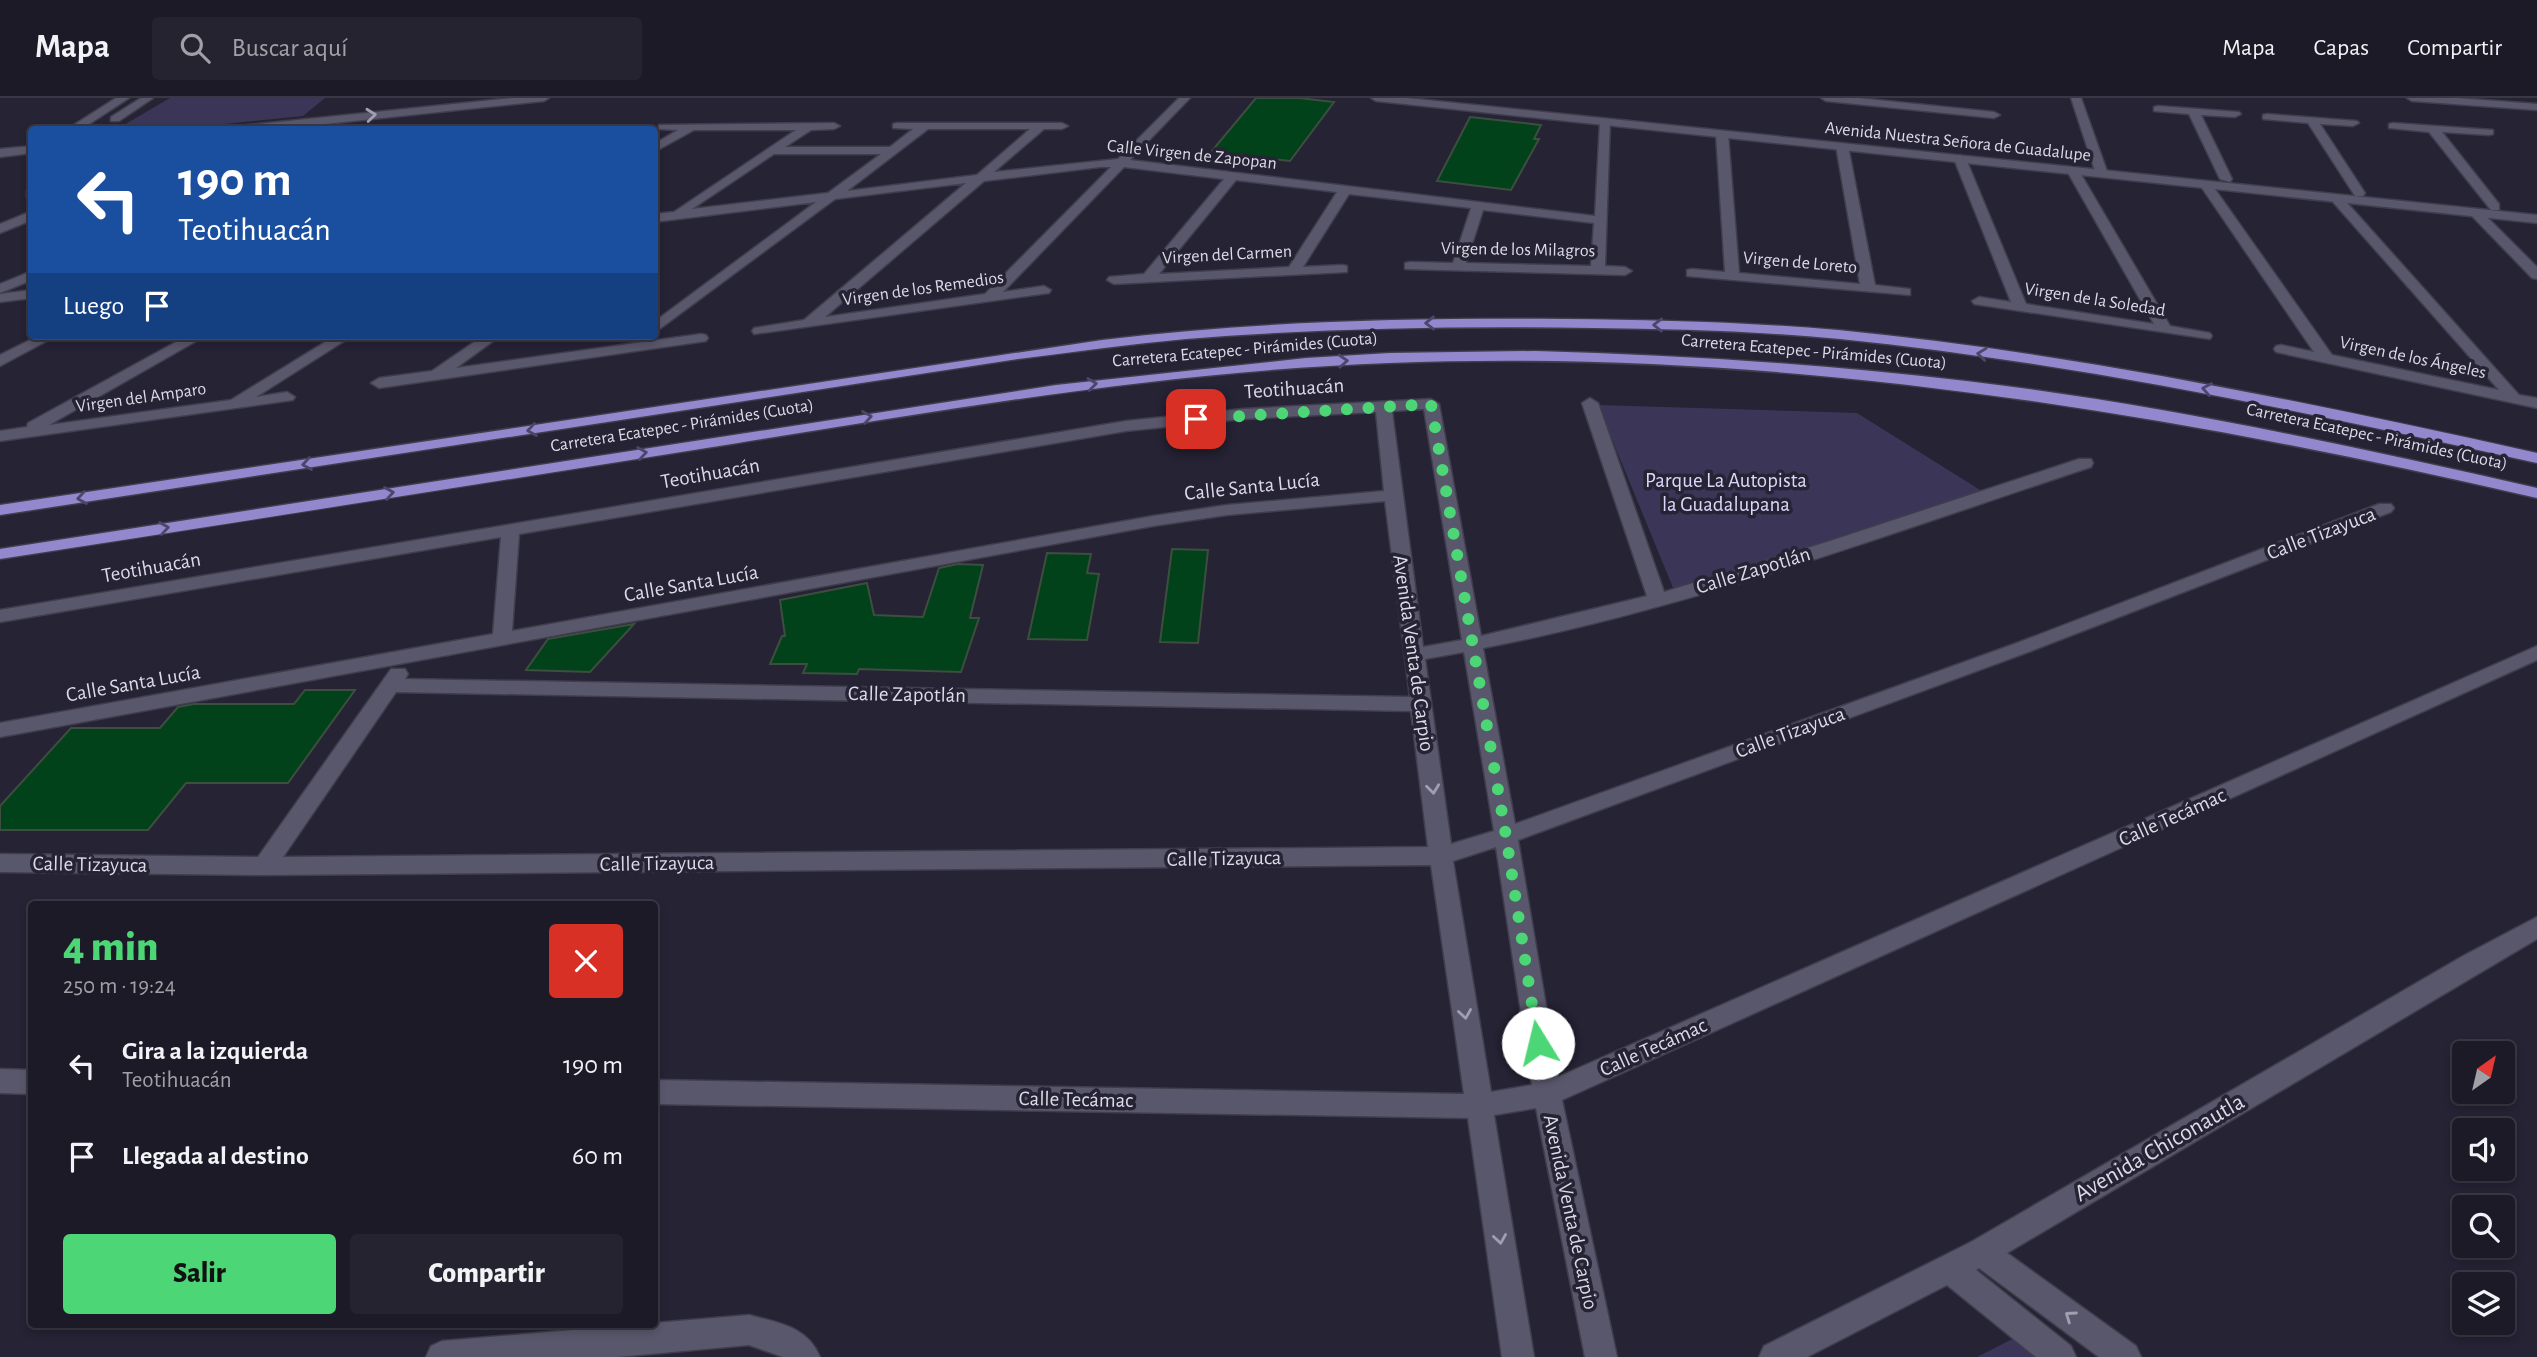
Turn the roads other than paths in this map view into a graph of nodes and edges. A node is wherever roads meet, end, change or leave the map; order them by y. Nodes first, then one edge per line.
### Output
1 (124, 98) edge
2 (148, 98) edge
3 (544, 98) edge
4 (1185, 98) edge
5 (1376, 98) edge
6 (1450, 98) edge
7 (1826, 98) edge
8 (1960, 98) edge
9 (2076, 98) edge
10 (2412, 98) edge
11 (531, 99) edge
12 (1853, 99) edge
13 (2537, 107) edge
14 (2158, 109) dead end
15 (2193, 111) junction
16 (1962, 112) junction
17 (2235, 114) dead end
18 (1994, 115) dead end
19 (2267, 117) dead end
20 (2312, 120) junction
21 (1606, 122) junction
22 (108, 123) dead end
23 (2353, 123) dead end
24 (78, 126) edge
25 (269, 126) edge
26 (809, 126) junction
27 (834, 126) dead end
28 (897, 126) dead end
29 (925, 126) junction
30 (1041, 126) junction
31 (1062, 126) dead end
32 (2393, 126) dead end
33 (663, 127) dead end
34 (692, 127) junction
35 (2432, 128) junction
36 (2489, 132) dead end
37 (1722, 134) junction
38 (1842, 146) junction
39 (658, 147) edge
40 (28, 150) edge
41 (891, 150) junction
42 (772, 151) junction
43 (0, 153) edge
44 (1960, 159) junction
45 (1122, 163) junction
46 (2101, 170) junction
47 (2073, 171) junction
48 (1233, 176) junction
49 (977, 178) junction
50 (2226, 179) junction
51 (2206, 185) junction
52 (1345, 190) junction
53 (2359, 193) junction
54 (829, 196) junction
55 (2337, 200) junction
56 (1478, 206) junction
57 (2495, 206) junction
58 (2537, 211) edge
59 (2476, 213) junction
60 (674, 216) junction
61 (28, 217) edge
62 (658, 218) edge
63 (2537, 219) edge
64 (1600, 220) junction
65 (658, 226) edge
66 (0, 229) edge
67 (1410, 266) dead end
68 (1458, 267) junction
69 (1342, 269) dead end
70 (1294, 270) junction
71 (1598, 270) junction
72 (1625, 271) dead end
73 (1692, 273) dead end
74 (2537, 275) edge
75 (1732, 276) junction
76 (28, 277) edge
77 (1148, 278) junction
78 (1114, 280) dead end
79 (1868, 288) junction
80 (0, 289) edge
81 (1044, 290) dead end
82 (1905, 292) dead end
83 (28, 294) edge
84 (0, 298) edge
85 (989, 298) junction
86 (1979, 301) dead end
87 (2020, 306) junction
88 (808, 324) junction
89 (658, 326) edge
90 (2164, 329) junction
91 (759, 331) dead end
92 (2205, 336) dead end
93 (701, 338) dead end
94 (41, 340) edge
95 (191, 340) edge
96 (338, 340) edge
97 (487, 340) edge
98 (640, 340) edge
99 (629, 348) junction
100 (2281, 349) dead end
101 (2327, 359) junction
102 (0, 361) edge
103 (433, 376) junction
104 (379, 383) dead end
105 (287, 397) dead end
106 (2513, 397) junction
107 (1590, 403) dead end
108 (2537, 403) edge
109 (1431, 404) joint
110 (231, 405) junction
111 (1384, 405) junction
112 (23, 433) junction
113 (0, 436) edge
114 (2537, 458) edge
115 (2085, 463) dead end
116 (2537, 493) edge
117 (1393, 495) junction
118 (2385, 508) dead end
119 (0, 510) edge
120 (510, 530) junction
121 (0, 554) edge
122 (1657, 599) junction
123 (0, 616) edge
124 (502, 641) junction
125 (1472, 645) junction
126 (2537, 652) edge
127 (1415, 655) junction
128 (408, 658) junction
129 (391, 685) junction
130 (1422, 704) junction
131 (0, 730) edge
132 (1506, 836) junction
133 (1441, 856) junction
134 (0, 863) edge
135 (264, 866) junction
136 (2537, 928) edge
137 (0, 1081) edge
138 (28, 1082) edge
139 (658, 1092) edge
140 (1546, 1094) junction
141 (1480, 1106) junction
142 (1981, 1252) junction
143 (1950, 1268) junction
144 (442, 1357) edge
145 (804, 1357) edge
146 (1518, 1357) edge
147 (1601, 1357) edge
148 (1775, 1357) edge
149 (2060, 1357) edge
150 (2125, 1357) edge

1 - 24 street
2 - 22 street
3 - 11 street
4 - 45 street
5 - 21 street, Avenida Nuestra Señora de Guadalupe
6 - 46 street, Avenida Nuestra Señora de Guadalupe
7 - 12 street
8 - 16 street
9 - 46 street
10 - 13 street
25 -> 11 street
12 - 16 street
14 - 15 street
15 - 17 street
15 - 50 street
16 - 18 street
19 - 20 street
20 - 23 street
20 - 53 street
21 - 37 street, Avenida Nuestra Señora de Guadalupe
21 - 64 street
26 - 27 street
26 - 34 street
26 - 42 street
28 - 29 street
29 - 30 street
29 - 41 street
30 - 31 street
30 - 49 street, Virgen de los Remedios
32 - 35 street
33 - 34 street
34 - 39 street
35 - 36 street
35 - 57 street
37 - 38 street, Avenida Nuestra Señora de Guadalupe
37 - 75 street
38 - 44 street, Avenida Nuestra Señora de Guadalupe
38 - 79 street
40 - 43 street
41 - 42 street
41 - 54 street
42 - 60 street
44 - 47 street, Avenida Nuestra Señora de Guadalupe
44 - 87 street
45 - 48 street, Calle Virgen de Zapopan
45 - 49 street, Calle Virgen de Zapopan
45 - 85 street
46 - 47 street, Avenida Nuestra Señora de Guadalupe
46 - 50 street, Avenida Nuestra Señora de Guadalupe
46 - 51 street, Avenida Nuestra Señora de Guadalupe
47 - 90 street
48 - 52 street, Calle Virgen de Zapopan
48 - 77 street
49 - 54 street, Calle Virgen de Zapopan
49 - 88 street, Virgen de los Remedios
50 - 53 street, Avenida Nuestra Señora de Guadalupe
51 - 55 street, Avenida Nuestra Señora de Guadalupe
51 - 101 street
52 - 56 street, Calle Virgen de Zapopan
52 - 70 street
53 - 57 street, Avenida Nuestra Señora de Guadalupe
54 - 60 street, Calle Virgen de Zapopan
54 - 89 street
55 - 59 street, Avenida Nuestra Señora de Guadalupe
55 - 106 street
56 - 64 street, Calle Virgen de Zapopan
56 - 68 street
57 - 58 street, Avenida Nuestra Señora de Guadalupe
59 - 63 street, Avenida Nuestra Señora de Guadalupe
59 - 74 street
60 - 62 street, Calle Virgen de Zapopan
60 - 65 street
61 - 66 street
64 - 71 street
67 - 68 street, Virgen de los Milagros
68 - 71 street, Virgen de los Milagros
69 - 70 street, Virgen del Carmen
70 - 77 street, Virgen del Carmen
71 - 72 street, Virgen de los Milagros
73 - 75 street, Virgen de Loreto
75 - 79 street, Virgen de Loreto
76 - 80 street
77 - 78 street, Virgen del Carmen
79 - 82 street, Virgen de Loreto
81 - 85 street, Virgen de los Remedios
83 - 84 street
85 - 88 street, Virgen de los Remedios
86 - 87 street, Virgen de la Soledad
87 - 90 street, Virgen de la Soledad
88 - 91 street, Virgen de los Remedios
90 - 92 street, Virgen de la Soledad
93 - 99 street
94 - 102 street
95 - 112 street
96 - 110 street
97 - 103 street
98 - 99 street
99 - 103 street
100 - 101 street, Virgen de los Ángeles
101 - 106 street, Virgen de los Ángeles
103 - 104 street
105 - 110 street, Virgen del Amparo
106 - 108 street, Virgen de los Ángeles
107 - 122 street
109 - 111 street, Teotihuacán
109 - 125 street, Avenida Venta de Carpio
110 - 112 street, Virgen del Amparo
111 - 117 street, Avenida Venta de Carpio
111 - 120 street, Teotihuacán
112 - 113 street, Virgen del Amparo
114 -> 119 highway, Carretera Ecatepec - Pirámides (Cuota)
115 - 122 street, Calle Zapotlán
121 -> 116 highway, Carretera Ecatepec - Pirámides (Cuota)
117 - 124 street, Calle Santa Lucía
117 - 127 street, Avenida Venta de Carpio
118 - 132 street, Calle Tizayuca
120 - 123 street, Teotihuacán
120 - 124 street
122 - 125 street, Calle Zapotlán
124 - 128 street, Calle Santa Lucía
125 - 127 street, Calle Zapotlán
125 - 132 street, Avenida Venta de Carpio
126 - 140 street, Calle Tecámac
127 - 130 street, Avenida Venta de Carpio
128 - 129 street
128 - 131 street, Calle Santa Lucía
129 - 130 street, Calle Zapotlán
129 - 135 street
130 -> 133 street, Avenida Venta de Carpio
132 - 133 street, Calle Tizayuca
132 - 140 street, Avenida Venta de Carpio
133 - 135 street, Calle Tizayuca
133 -> 141 street, Avenida Venta de Carpio
134 - 135 street, Calle Tizayuca
136 - 142 street, Avenida Chiconautla
137 - 138 street
139 - 141 street, Calle Tecámac
140 - 141 street, Calle Tecámac
140 - 147 street, Avenida Venta de Carpio
141 -> 146 street, Avenida Venta de Carpio
142 - 143 street, Avenida Chiconautla
150 -> 142 street
143 - 148 street, Avenida Chiconautla
143 - 149 street
144 - 145 street

